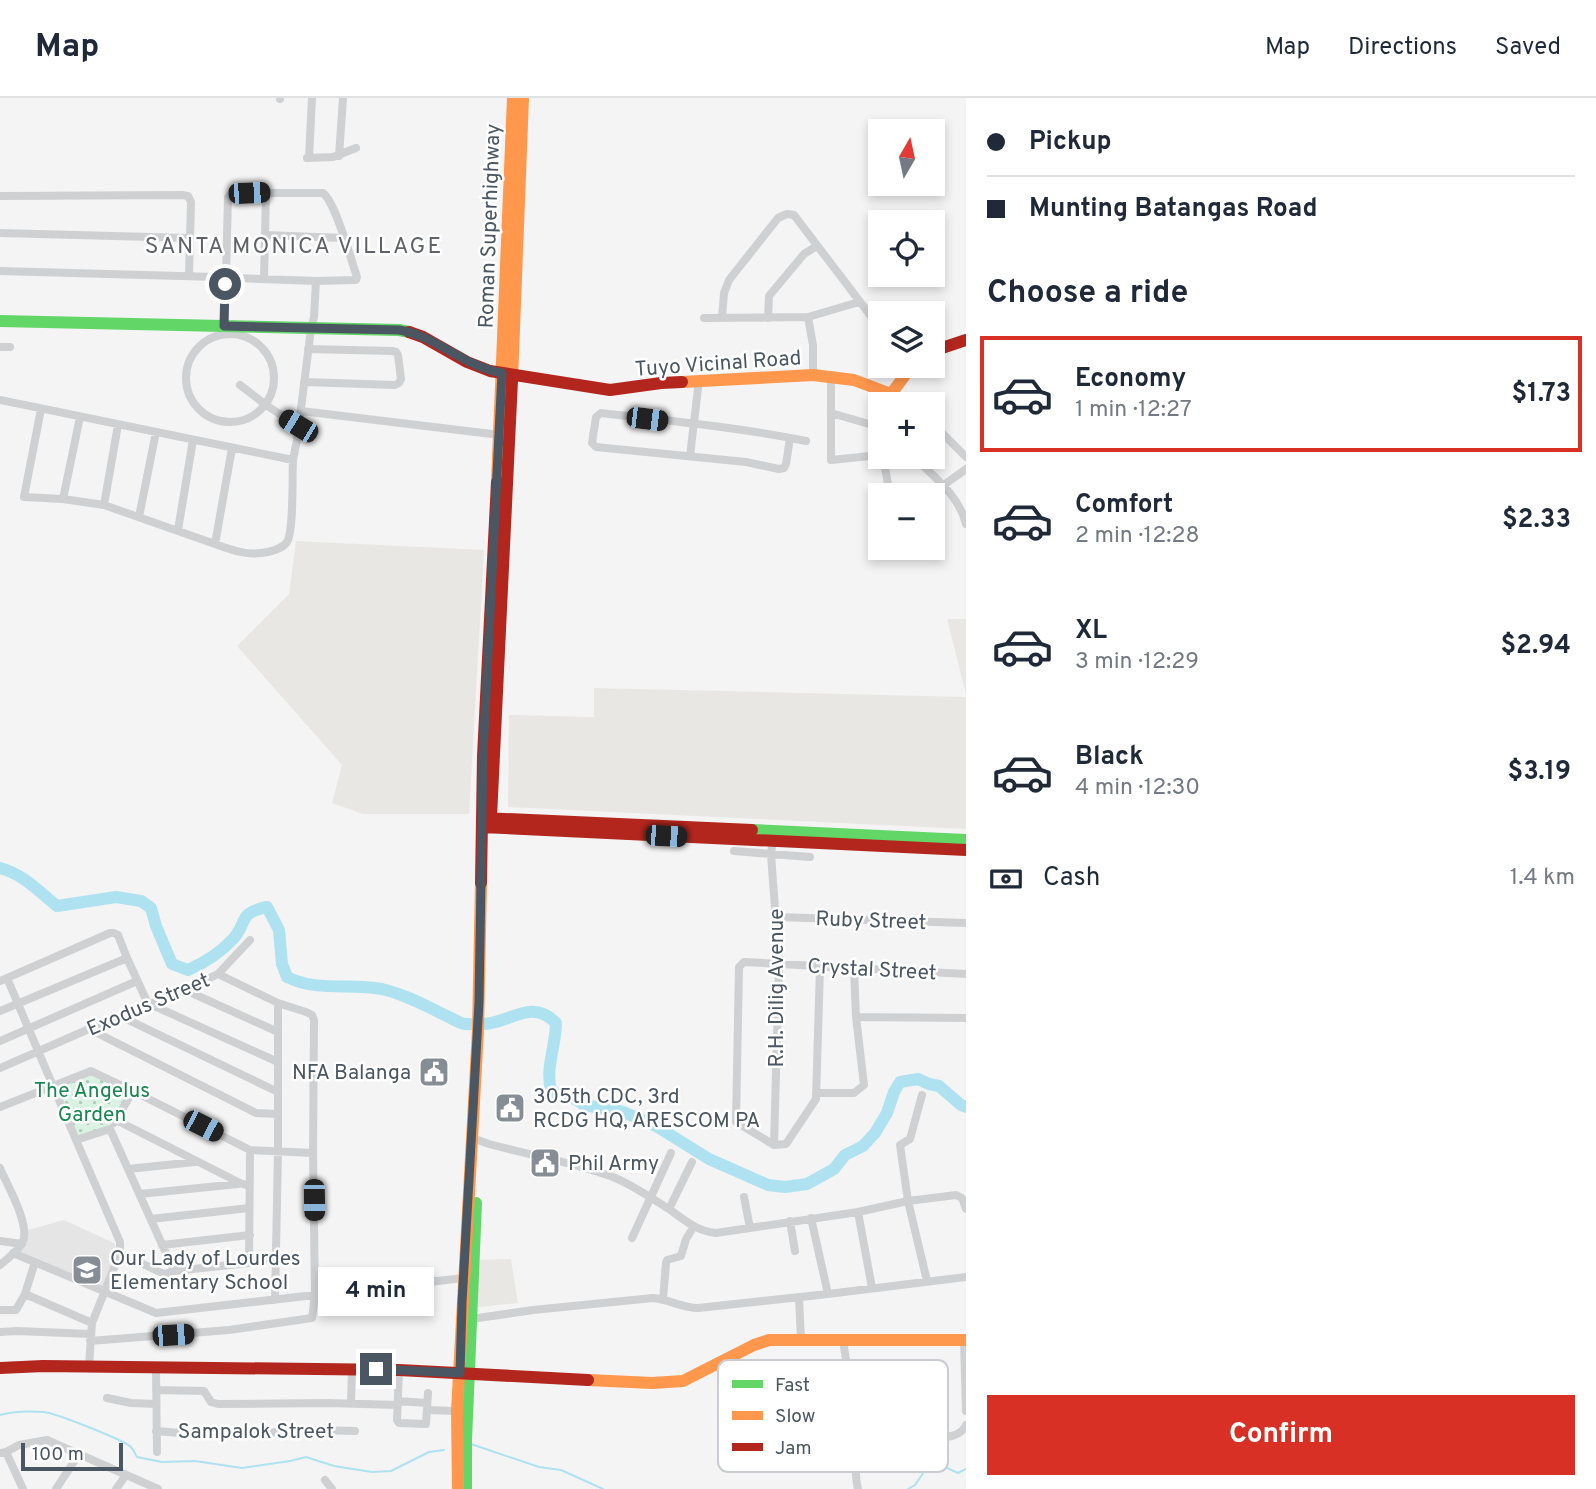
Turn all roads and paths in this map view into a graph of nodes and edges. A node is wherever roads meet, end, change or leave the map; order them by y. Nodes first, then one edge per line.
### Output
1 (312, 98) edge
2 (342, 98) edge
3 (513, 98) edge
4 (523, 98) edge
5 (356, 148) dead end
6 (340, 156) junction
7 (266, 192) junction
8 (0, 196) edge
9 (0, 233) edge
10 (265, 235) junction
11 (189, 238) junction
12 (344, 238) junction
13 (817, 246) junction
14 (0, 271) edge
15 (189, 276) junction
16 (264, 279) junction
17 (316, 281) junction
18 (859, 302) junction
19 (868, 313) edge
20 (808, 317) junction
21 (704, 318) dead end
22 (722, 318) junction
23 (768, 318) junction
24 (0, 321) edge
25 (224, 326) junction
26 (311, 329) junction
27 (966, 340) edge
28 (0, 347) edge
29 (10, 347) dead end
30 (945, 348) edge
31 (308, 349) junction
32 (507, 373) junction
33 (813, 375) junction
34 (831, 377) junction
35 (699, 380) junction
36 (304, 382) junction
37 (240, 385) dead end
38 (886, 392) edge
39 (0, 400) edge
40 (266, 405) junction
41 (41, 409) junction
42 (301, 411) junction
43 (831, 413) junction
44 (80, 417) junction
45 (694, 424) junction
46 (868, 424) edge
47 (118, 425) junction
48 (298, 426) junction
49 (156, 432) junction
50 (499, 435) junction
51 (945, 436) edge
52 (790, 438) junction
53 (193, 440) junction
54 (806, 441) dead end
55 (232, 448) junction
56 (690, 456) junction
57 (868, 457) edge
58 (966, 457) edge
59 (293, 460) junction
60 (926, 469) edge
61 (966, 469) edge
62 (940, 483) edge
63 (945, 485) edge
64 (945, 488) edge
65 (63, 499) junction
66 (104, 505) junction
67 (139, 517) junction
68 (966, 524) edge
69 (178, 530) junction
70 (215, 544) junction
71 (487, 823) junction
72 (966, 839) edge
73 (773, 842) junction
74 (966, 850) edge
75 (734, 851) dead end
76 (810, 857) dead end
77 (777, 917) junction
78 (966, 923) edge
79 (250, 940) dead end
80 (127, 958) junction
81 (779, 964) junction
82 (820, 967) junction
83 (854, 969) junction
84 (218, 974) junction
85 (966, 974) edge
86 (4, 980) edge
87 (137, 981) junction
88 (185, 990) junction
89 (18, 1003) junction
90 (278, 1003) junction
91 (150, 1005) junction
92 (0, 1011) edge
93 (122, 1017) junction
94 (856, 1017) junction
95 (966, 1018) edge
96 (29, 1029) junction
97 (89, 1030) junction
98 (481, 1030) junction
99 (278, 1032) junction
100 (0, 1041) edge
101 (37, 1052) junction
102 (278, 1062) junction
103 (0, 1068) edge
104 (53, 1087) junction
105 (133, 1090) junction
106 (278, 1092) junction
107 (816, 1093) junction
108 (922, 1095) dead end
109 (0, 1107) edge
110 (278, 1114) junction
111 (116, 1120) junction
112 (110, 1129) junction
113 (76, 1140) junction
114 (478, 1140) junction
115 (774, 1144) junction
116 (250, 1150) junction
117 (278, 1151) junction
118 (313, 1153) junction
119 (671, 1153) dead end
120 (197, 1161) junction
121 (692, 1162) dead end
122 (0, 1168) edge
123 (128, 1169) junction
124 (245, 1185) junction
125 (140, 1194) junction
126 (649, 1197) junction
127 (744, 1197) dead end
128 (908, 1201) junction
129 (249, 1208) junction
130 (669, 1209) junction
131 (966, 1209) edge
132 (858, 1212) junction
133 (811, 1218) junction
134 (151, 1219) junction
135 (790, 1221) junction
136 (694, 1227) junction
137 (750, 1227) junction
138 (250, 1235) junction
139 (632, 1238) dead end
140 (0, 1241) edge
141 (22, 1244) junction
142 (162, 1245) junction
143 (796, 1251) dead end
144 (13, 1253) junction
145 (120, 1253) junction
146 (277, 1257) junction
147 (36, 1262) junction
148 (249, 1262) junction
149 (0, 1265) edge
150 (174, 1272) junction
151 (966, 1276) edge
152 (464, 1278) junction
153 (927, 1281) junction
154 (872, 1288) junction
155 (104, 1291) junction
156 (25, 1294) junction
157 (315, 1294) junction
158 (828, 1294) junction
159 (799, 1297) junction
160 (275, 1300) junction
161 (663, 1300) junction
162 (0, 1310) edge
163 (471, 1319) junction
164 (92, 1322) junction
165 (0, 1332) edge
166 (90, 1337) junction
167 (801, 1340) junction
168 (843, 1340) junction
169 (965, 1340) edge
170 (724, 1360) edge
171 (846, 1360) edge
172 (718, 1363) edge
173 (89, 1366) junction
174 (156, 1367) junction
175 (0, 1368) edge
176 (352, 1369) junction
177 (399, 1370) junction
178 (465, 1373) junction
179 (156, 1390) junction
180 (428, 1393) dead end
181 (107, 1398) dead end
182 (351, 1403) junction
183 (398, 1403) junction
184 (156, 1404) junction
185 (427, 1406) junction
186 (457, 1411) junction
187 (966, 1411) edge
188 (966, 1425) edge
189 (156, 1431) junction
190 (355, 1431) dead end
191 (948, 1436) edge
192 (3, 1452) edge
193 (157, 1452) dead end
194 (79, 1454) junction
195 (126, 1475) junction
196 (325, 1480) dead end
197 (23, 1489) edge
198 (56, 1489) edge
199 (116, 1489) edge
200 (158, 1489) edge
201 (332, 1489) edge
202 (458, 1489) edge
203 (466, 1489) edge

1 - 6 street
2 - 6 street
3 - 32 main road, Roman Superhighway
4 - 32 main road, Roman Superhighway
5 - 6 street
7 - 10 street
7 - 12 street
7 - 16 street
8 - 11 street
9 - 11 street
10 - 12 street
10 - 16 street
11 - 15 street
12 - 17 street
13 - 18 street
13 - 22 street
13 - 23 street
14 - 15 street
15 - 25 street
16 - 17 street
17 - 26 street
18 - 19 street
18 - 20 street
20 - 23 street
20 - 33 street
21 - 22 street
22 - 23 street
24 - 25 main road, Tuyo Vicinal Road
25 - 26 main road, Tuyo Vicinal Road
26 - 31 street
26 - 32 main road, Tuyo Vicinal Road
27 - 30 main road
28 - 29 street
31 - 36 street
31 - 36 street
32 - 35 main road, Tuyo Vicinal Road
32 - 50 main road, Roman Superhighway
32 - 71 main road, Roman Superhighway
33 - 34 main road, Tuyo Vicinal Road
33 - 35 main road, Tuyo Vicinal Road
34 - 38 main road, Tuyo Vicinal Road
34 - 43 street
35 - 45 street
36 - 42 street
37 - 40 street
39 - 41 street
40 - 40 street
40 - 48 street
41 - 44 street
41 - 65 street
42 - 48 street
42 - 50 street
43 - 46 street
43 - 57 street
44 - 47 street
44 - 65 street
45 - 52 street
45 - 56 street
45 - 56 street
47 - 49 street
47 - 66 street
48 - 59 street
49 - 53 street
49 - 67 street
50 - 71 main road, Roman Superhighway
51 - 58 street
52 - 54 street
52 - 56 street
53 - 55 street
53 - 69 street
55 - 59 street
55 - 70 street
59 - 70 street
60 - 62 street
61 - 63 street
64 - 68 street
65 - 66 street
66 - 67 street
67 - 69 street
69 - 70 street
71 - 73 main road
71 - 98 main road, Roman Superhighway
72 - 73 main road
73 - 74 main road
73 - 75 street
73 - 76 street
73 - 77 street, R.H. Dilig Avenue
77 - 78 street, Ruby Street
77 - 81 street, R.H. Dilig Avenue
79 - 84 street
80 - 86 street
80 - 87 street
80 - 89 street
81 - 82 street, Crystal Street
81 - 115 street, R.H. Dilig Avenue
81 - 115 street, Crystal Street
82 - 83 street, Crystal Street
82 - 107 street
83 - 85 street, Crystal Street
83 - 94 street
84 - 88 street, Exodus Street
84 - 90 street, Exodus Street
86 - 89 street
87 - 91 street
87 - 96 street
88 - 91 street, Exodus Street
88 - 99 street
89 - 92 street
89 - 96 street
90 - 99 street
90 - 118 street, Exodus Street
91 - 93 street, Exodus Street
91 - 102 street
93 - 97 street, Exodus Street
93 - 106 street
94 - 95 street
94 - 107 street
96 - 100 street
96 - 101 street
97 - 101 street, Exodus Street
97 - 110 street
98 - 114 main road, Roman Superhighway
98 - 152 main road, Roman Superhighway
99 - 102 street
101 - 103 street, Exodus Street
101 - 104 street
102 - 106 street
104 - 105 street
104 - 109 street
104 - 113 street
105 - 111 street
105 - 116 street
106 - 110 street
107 - 115 street
108 - 128 street
110 - 117 street
111 - 112 street
111 - 120 street
112 - 113 street
112 - 123 street
113 - 145 street
114 - 126 street
114 - 163 main road, Roman Superhighway
116 - 117 street
116 - 124 street
117 - 118 street
117 - 146 street
118 - 157 street, Exodus Street
119 - 126 street
120 - 123 street
120 - 124 street
121 - 130 street
122 - 141 street
123 - 125 street
124 - 125 street
124 - 129 street
125 - 134 street
126 - 130 street
126 - 139 street
127 - 137 street
128 - 131 street
128 - 132 street
128 - 153 street
129 - 134 street
129 - 138 street
130 - 136 street
132 - 133 street
132 - 154 street
133 - 135 street
133 - 158 street
134 - 142 street
135 - 137 street
135 - 143 street
136 - 137 street
136 - 161 street
138 - 142 street
138 - 148 street
140 - 141 street
141 - 144 street
142 - 150 street
144 - 147 street
144 - 149 street
145 - 150 street
145 - 155 street
146 - 148 street
146 - 160 street
147 - 155 street
147 - 156 street
148 - 150 street
151 - 153 street
152 - 157 street
152 - 178 main road, Roman Superhighway
153 - 154 street
154 - 158 street
155 - 160 street
155 - 164 street
156 - 162 street
156 - 164 street
157 - 160 street
157 - 166 street, Exodus Street
158 - 159 street
159 - 161 street
159 - 167 street
161 - 163 street
163 - 178 main road, Roman Superhighway
164 - 166 street
165 - 166 street
166 - 173 street
167 - 168 main road
167 - 170 main road
168 - 169 main road
168 - 171 street
169 - 187 street
172 - 178 main road
173 - 174 main road
173 - 175 main road
174 - 176 main road
174 - 179 street
176 - 177 main road
176 - 182 street
177 - 178 main road
177 - 183 street
178 - 186 main road, Roman Superhighway
178 - 203 main road, Roman Superhighway
179 - 182 street
179 - 184 street
180 - 185 street
181 - 184 street
182 - 183 street
183 - 185 street
183 - 185 street
184 - 189 street
185 - 186 street
186 - 202 main road, Roman Superhighway
188 - 191 street
189 - 190 street, Sampalok Street
189 - 193 street
192 - 194 street
192 - 197 street
194 - 195 street
194 - 198 street
195 - 199 street
195 - 200 street
196 - 201 street

